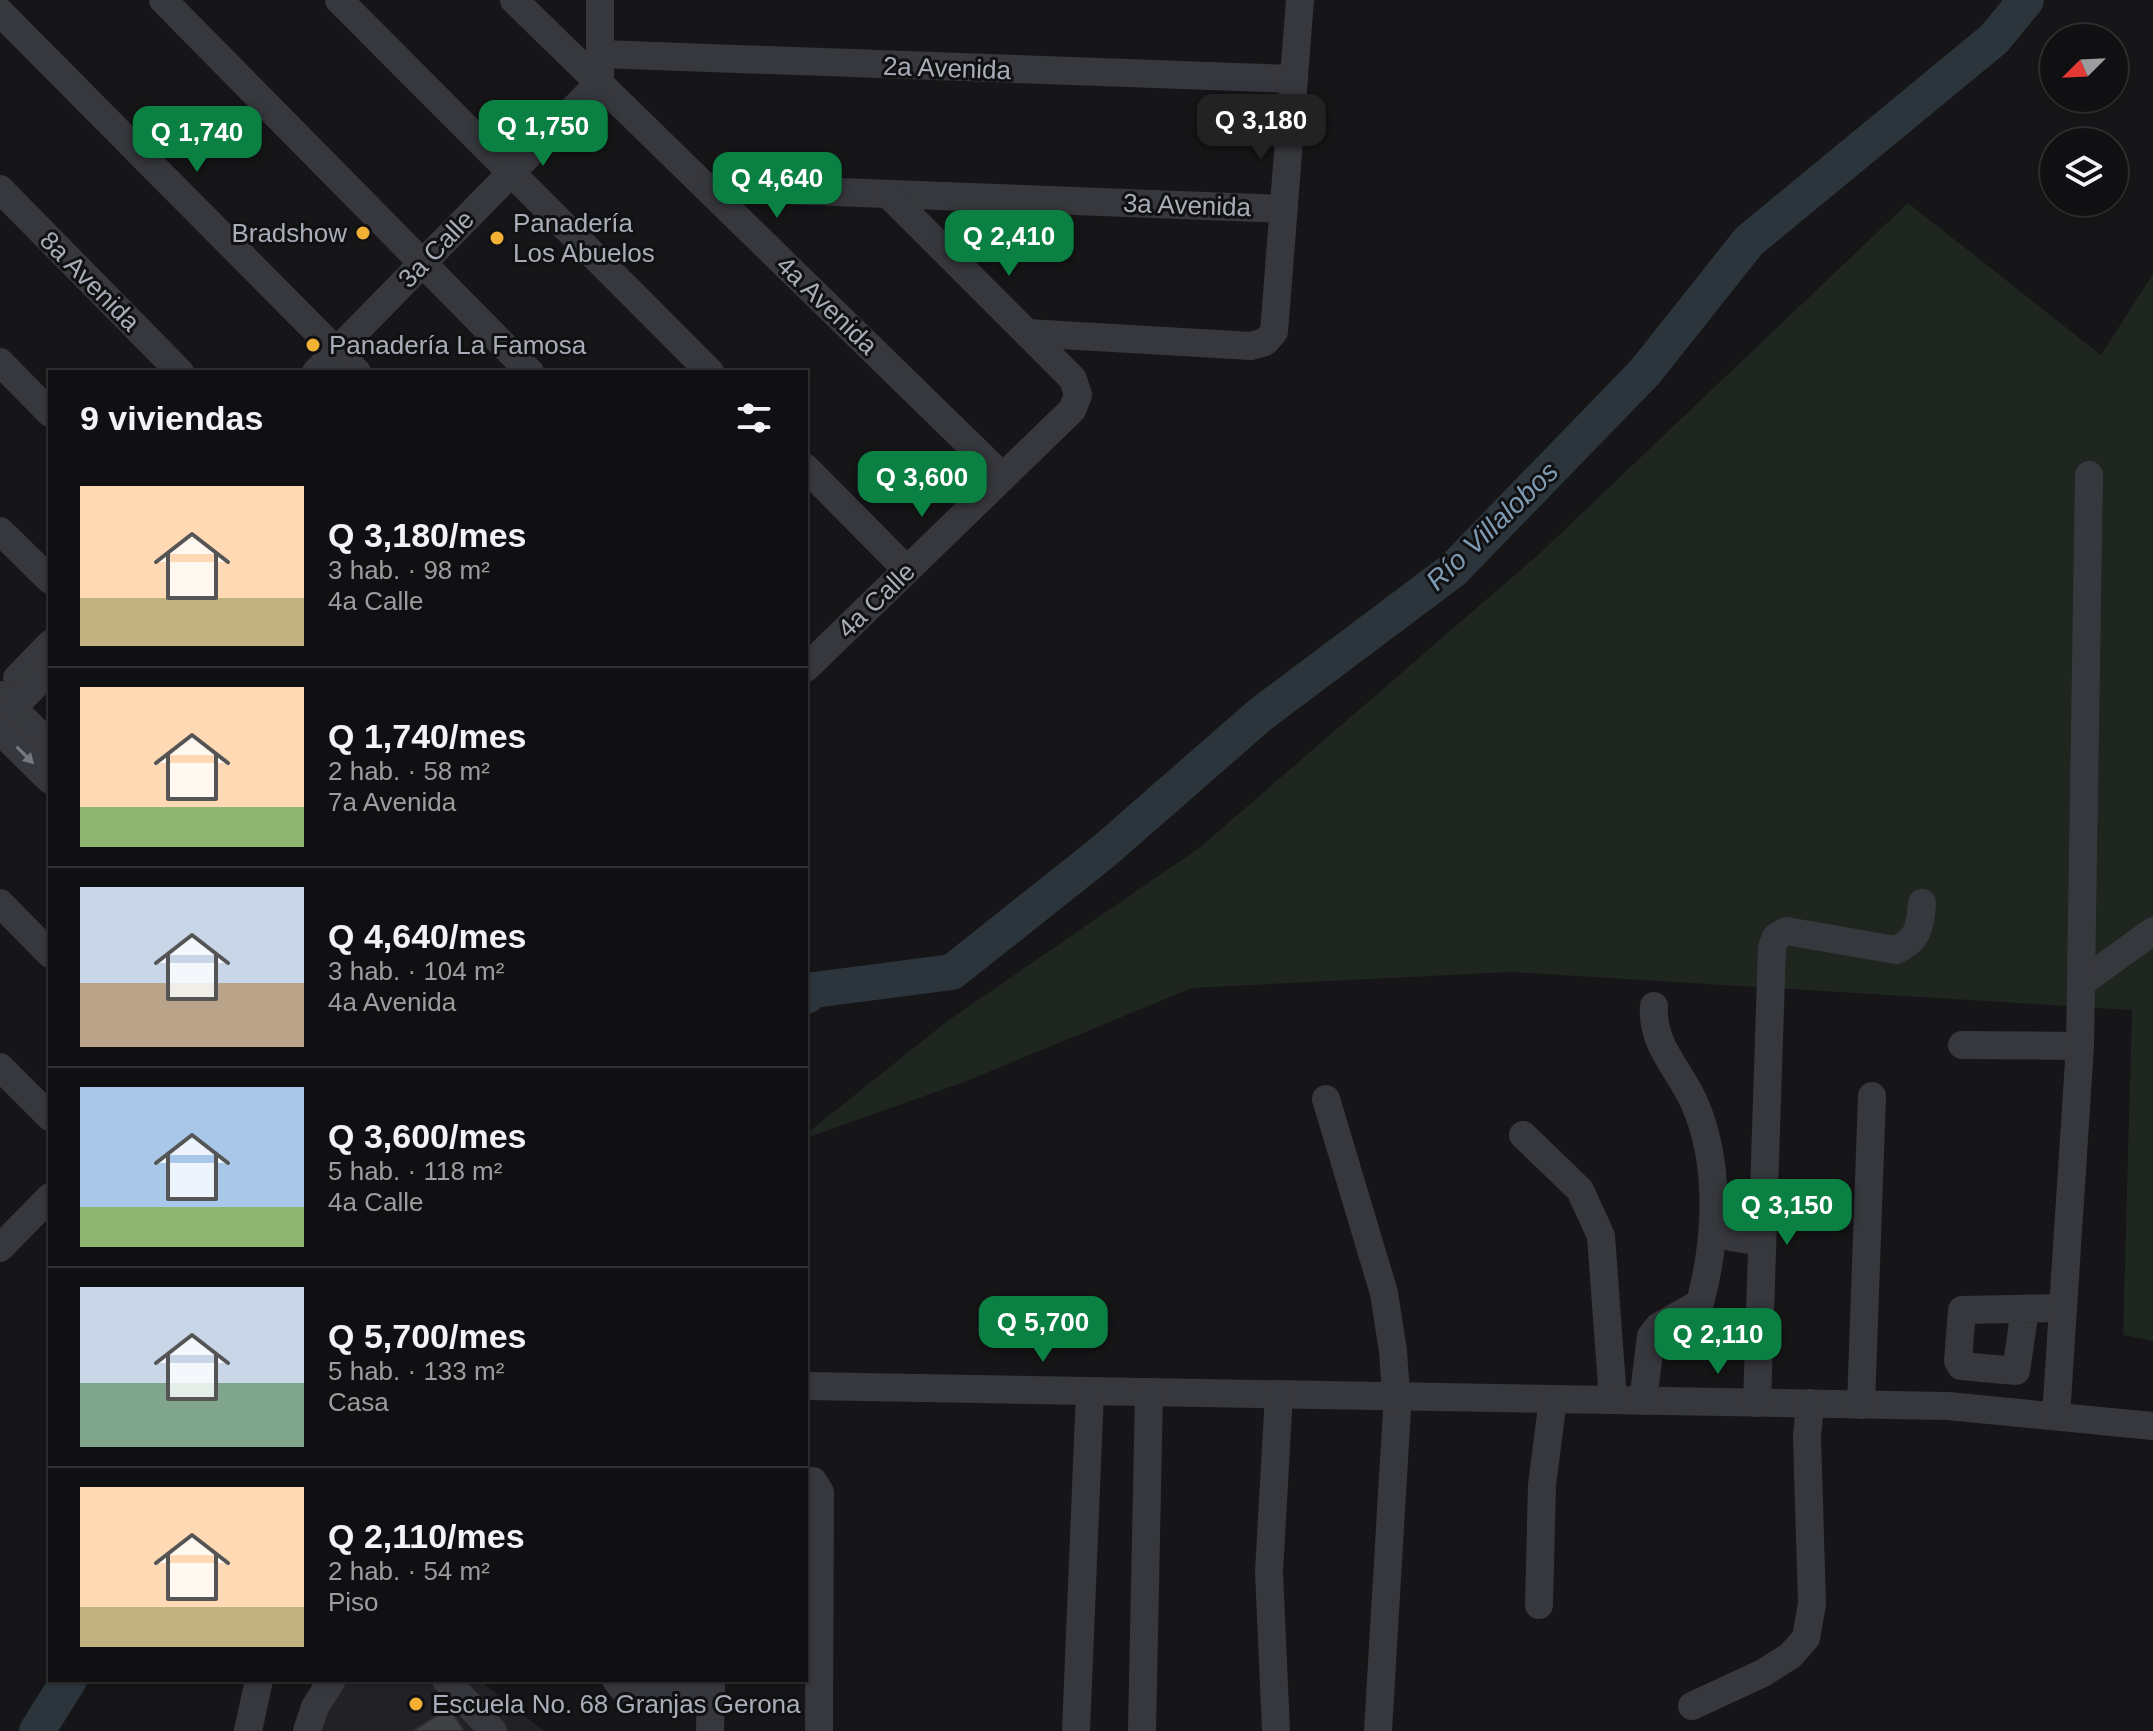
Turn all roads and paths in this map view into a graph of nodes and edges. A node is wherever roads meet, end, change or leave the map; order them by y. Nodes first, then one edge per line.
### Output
1 (163, 0) edge
2 (339, 0) edge
3 (514, 0) edge
4 (600, 0) edge
5 (619, 0) edge
6 (1300, 0) edge
7 (0, 12) edge
8 (607, 72) junction
9 (1294, 79) junction
10 (518, 179) junction
11 (706, 187) junction
12 (0, 189) edge
13 (888, 194) junction
14 (1284, 209) junction
15 (428, 270) junction
16 (1027, 333) junction
17 (0, 362) edge
18 (346, 365) edge
19 (178, 370) edge
20 (325, 370) edge
21 (528, 370) edge
22 (708, 370) edge
23 (48, 411) edge
24 (808, 470) edge
25 (2089, 475) dead end
26 (1003, 477) junction
27 (0, 531) edge
28 (907, 570) junction
29 (48, 578) edge
30 (48, 647) edge
31 (810, 657) edge
32 (48, 672) edge
33 (2, 707) edge
34 (48, 743) edge
35 (48, 777) edge
36 (0, 903) edge
37 (1922, 903) dead end
38 (2153, 931) edge
39 (48, 952) edge
40 (2081, 983) junction
41 (1654, 1006) dead end
42 (1962, 1045) dead end
43 (2080, 1046) junction
44 (0, 1067) edge
45 (1872, 1096) dead end
46 (1326, 1099) dead end
47 (48, 1115) edge
48 (1523, 1135) dead end
49 (48, 1199) edge
50 (1713, 1234) junction
51 (1761, 1242) junction
52 (0, 1247) edge
53 (2061, 1308) junction
54 (2025, 1309) dead end
55 (808, 1386) edge
56 (1090, 1391) junction
57 (1149, 1392) junction
58 (1279, 1394) junction
59 (1397, 1396) junction
60 (1553, 1399) junction
61 (1613, 1400) junction
62 (1643, 1401) junction
63 (1757, 1403) junction
64 (1810, 1403) junction
65 (1861, 1405) junction
66 (2056, 1416) junction
67 (2153, 1426) edge
68 (808, 1481) edge
69 (1539, 1605) dead end
70 (259, 1682) edge
71 (331, 1682) edge
72 (448, 1682) edge
73 (618, 1682) edge
74 (711, 1684) edge
75 (1692, 1706) dead end
76 (248, 1731) edge
77 (307, 1731) edge
78 (493, 1731) edge
79 (710, 1731) edge
80 (819, 1731) edge
81 (1076, 1731) edge
82 (1142, 1731) edge
83 (1276, 1731) edge
84 (1378, 1731) edge

1 - 15 street
2 - 10 street
3 - 8 street, 4a Avenida
4 - 8 street
5 - 8 street
6 - 9 street
7 - 18 street
8 - 9 street, 2a Avenida
8 - 10 street, 3a Calle
8 - 11 street, 4a Avenida
9 - 14 street
10 - 15 street, 3a Calle
10 - 22 street
11 - 13 street, 3a Avenida
11 - 26 street, 4a Avenida
12 - 19 street, 8a Avenida
13 - 14 street, 3a Avenida
13 - 16 street
14 - 16 street
15 - 18 street, 3a Calle
15 - 21 street
16 - 26 street, 4a Calle
17 - 23 street
18 - 20 street, 3a Calle
24 - 28 street
25 - 40 street
26 - 28 street, 4a Calle
27 - 29 street
28 - 31 street, 4a Calle
30 - 33 street
32 - 33 street
33 - 34 street
33 -> 35 street
36 - 39 street
37 - 51 street
38 - 40 street
40 - 43 street
41 - 50 street
42 - 43 street
43 - 53 street
44 - 47 street
45 - 65 street
46 - 59 street
48 - 61 street
49 - 52 street
50 - 51 street
50 - 62 street
51 - 63 street
53 - 54 street
53 - 66 street
55 - 56 street
56 - 57 street
56 - 81 street
57 - 58 street
57 - 82 street
58 - 59 street
58 - 83 street
59 - 60 street
59 - 84 street
60 - 61 street
60 - 69 street
61 - 62 street
62 - 63 street
63 - 64 street
64 - 65 street
64 - 75 street
65 - 66 street
66 - 67 street
68 - 80 street
70 - 76 street
71 - 77 street
72 - 78 street
73 - 74 street
74 - 79 street

